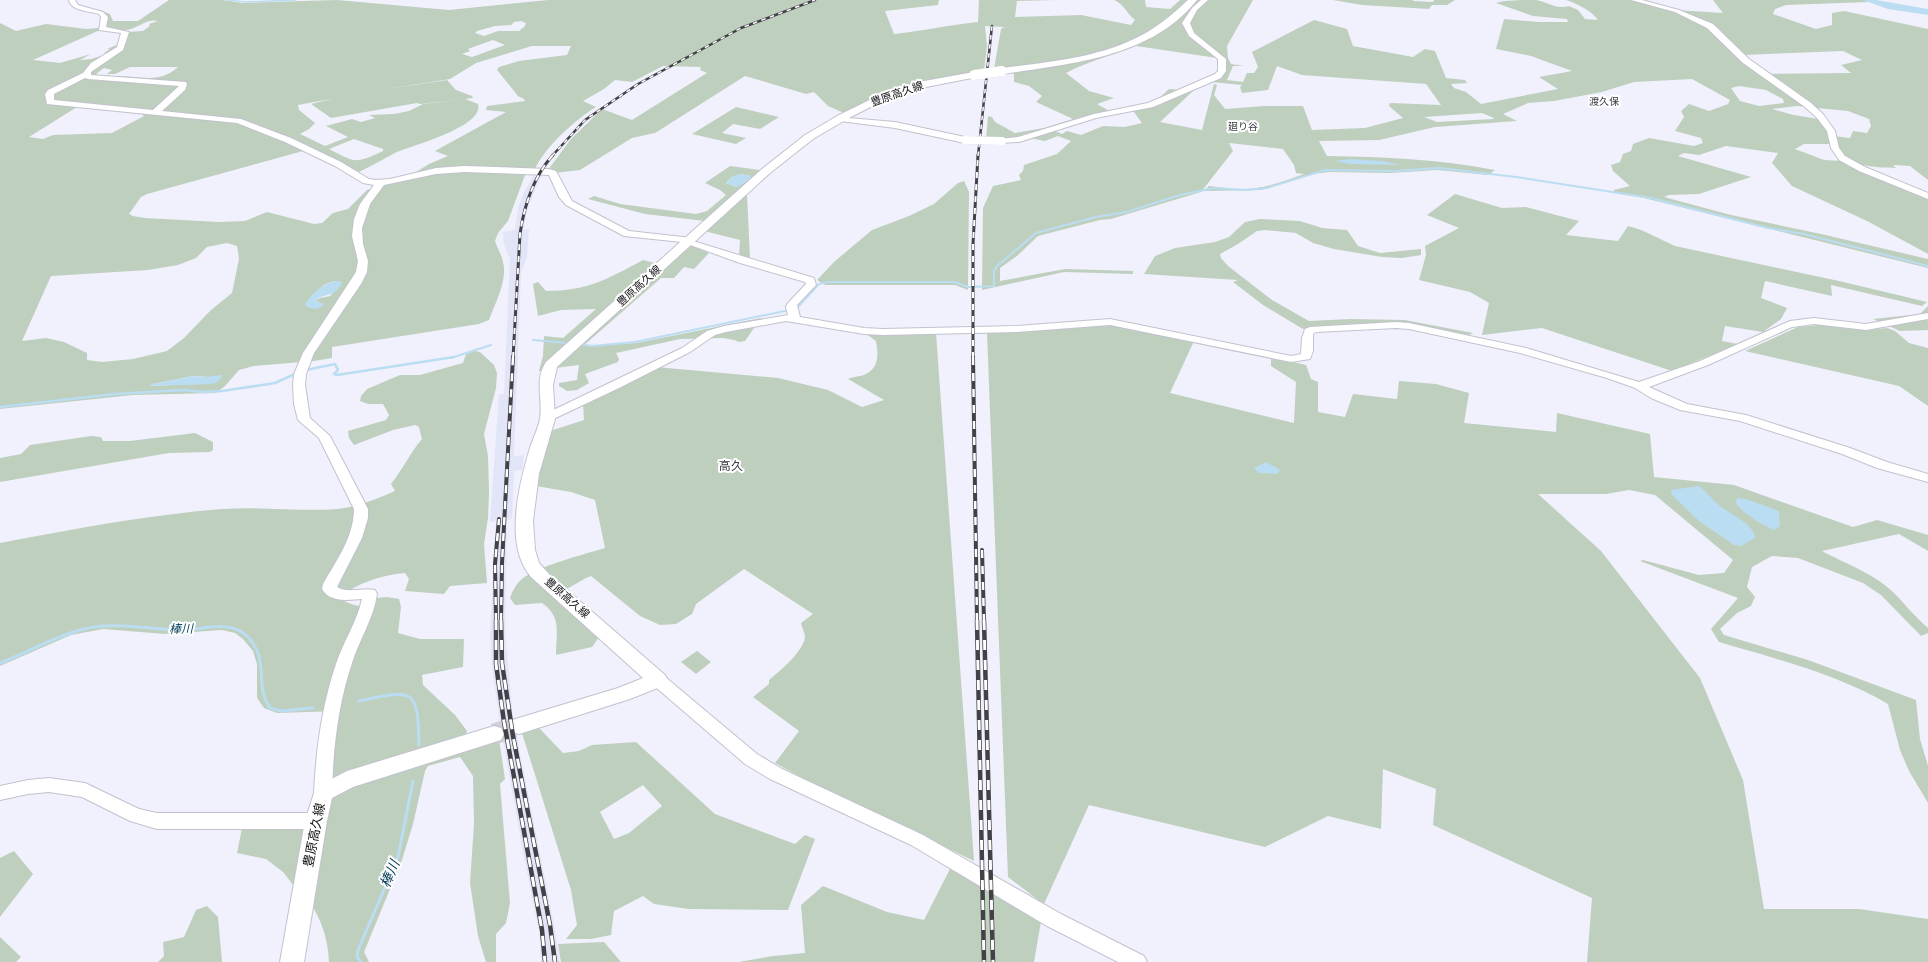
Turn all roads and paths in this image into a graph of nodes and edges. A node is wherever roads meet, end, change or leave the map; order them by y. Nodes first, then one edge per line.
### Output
1 (72, 0) edge
2 (1193, 0) edge
3 (1205, 0) edge
4 (1634, 0) edge
5 (86, 75) junction
6 (155, 113) junction
7 (840, 119) junction
8 (380, 184) junction
9 (1928, 196) edge
10 (688, 241) junction
11 (1928, 316) edge
12 (795, 319) junction
13 (1638, 386) junction
14 (548, 418) junction
15 (1928, 478) edge
16 (658, 680) junction
17 (519, 726) tunnel mouth
18 (494, 734) tunnel mouth
19 (0, 793) edge
20 (323, 793) junction
21 (316, 821) junction
22 (292, 962) edge
23 (1137, 962) edge

1 - 5 street
2 - 7 main road, 豊原高久線, bridge
3 - 7 street, bridge
4 - 9 street
5 - 6 street
5 - 6 street
6 - 8 street
7 - 10 main road, 豊原高久線
8 - 10 street
8 - 20 street
10 - 12 street
10 - 14 main road, 豊原高久線
11 - 13 street
12 - 13 street
12 - 14 street
13 - 15 street
14 - 16 main road, 豊原高久線
16 - 17 main road
16 - 23 street
18 - 20 main road, 豊原高久線
19 - 21 street
20 - 21 main road, 豊原高久線
21 - 22 main road, 豊原高久線

